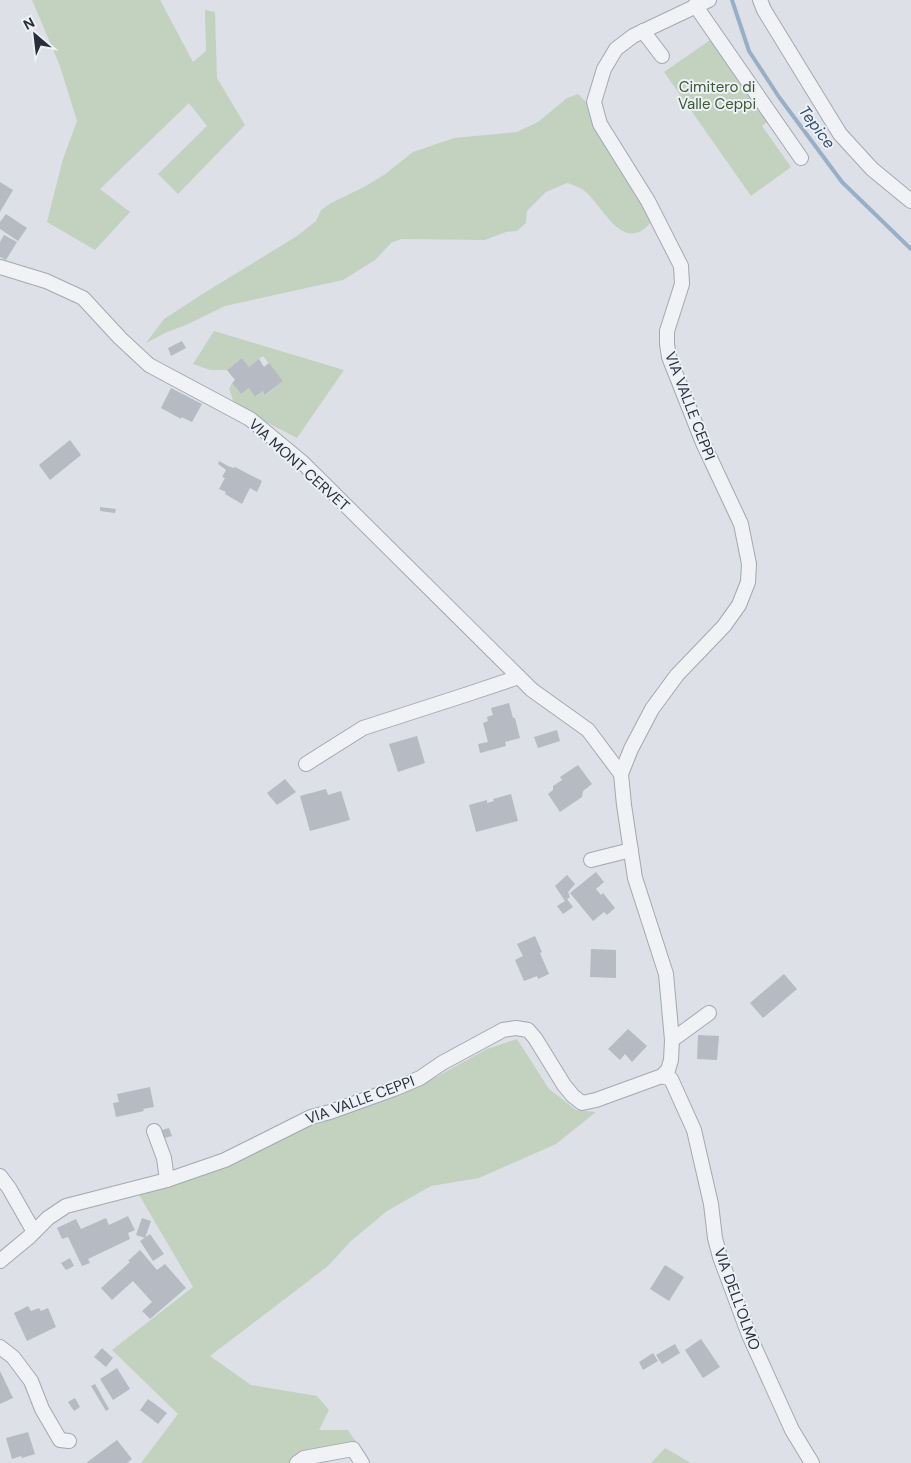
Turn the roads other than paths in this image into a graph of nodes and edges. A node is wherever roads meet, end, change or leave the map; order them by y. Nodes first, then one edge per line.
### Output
1 (709, 0) edge
2 (760, 0) edge
3 (695, 6) junction
4 (643, 31) junction
5 (662, 56) dead end
6 (801, 158) dead end
7 (911, 201) edge
8 (0, 267) edge
9 (519, 676) junction
10 (306, 764) dead end
11 (621, 774) junction
12 (630, 850) junction
13 (591, 860) dead end
14 (709, 1013) dead end
15 (672, 1040) junction
16 (662, 1076) junction
17 (154, 1130) dead end
18 (0, 1176) edge
19 (167, 1180) junction
20 (34, 1232) junction
21 (0, 1260) edge
22 (0, 1347) edge
23 (69, 1441) dead end
24 (297, 1463) edge
25 (362, 1463) edge
26 (812, 1463) edge

1 - 3 street, VIA VALLE CEPPI
2 - 7 street
3 - 4 street, VIA VALLE CEPPI
3 - 6 street
4 - 5 street
4 - 11 street, VIA VALLE CEPPI
8 - 9 street, VIA MONT CERVET
9 - 10 street
9 - 11 street, VIA MONT CERVET
11 - 12 street, VIA VALLE CEPPI
12 - 13 street
12 - 15 street, VIA VALLE CEPPI
14 - 15 street
15 - 16 street, VIA VALLE CEPPI
16 - 19 street, VIA VALLE CEPPI
16 - 26 street, VIA DELL'OLMO
17 - 19 street
18 - 20 street
19 - 20 street, VIA VALLE CEPPI
20 - 21 street, VIA VALLE CEPPI
22 - 23 street
24 - 25 street

